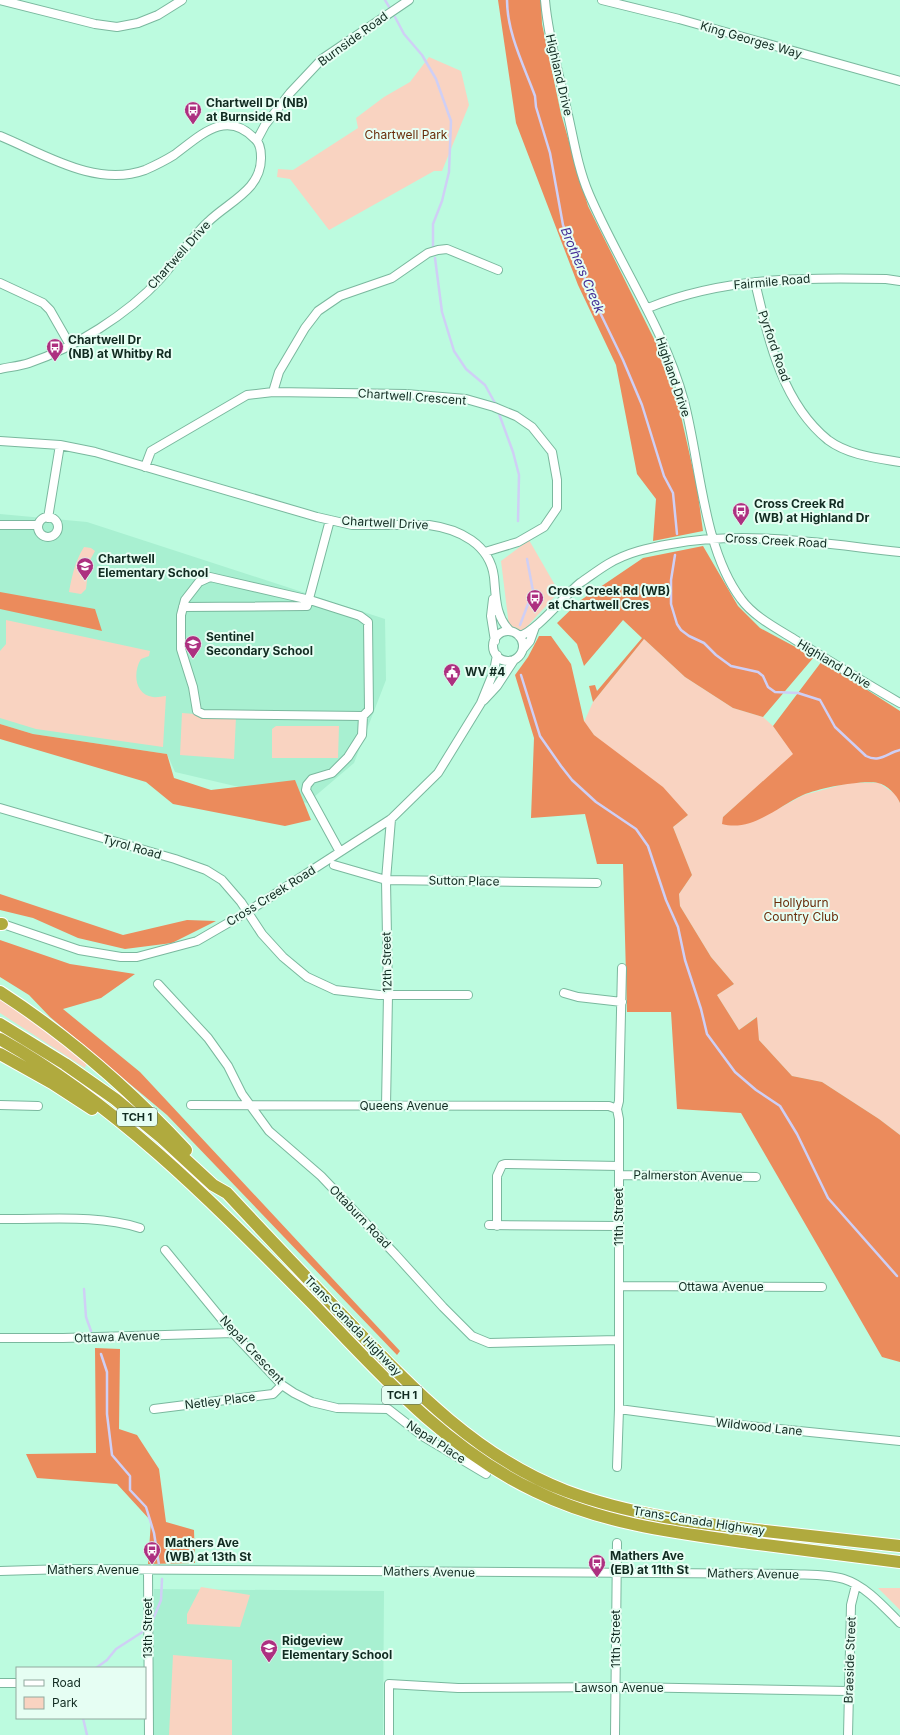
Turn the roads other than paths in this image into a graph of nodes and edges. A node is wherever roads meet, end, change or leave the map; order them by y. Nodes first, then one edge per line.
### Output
1 (0, 0) edge
2 (182, 0) edge
3 (409, 0) edge
4 (545, 0) edge
5 (602, 0) edge
6 (900, 81) edge
7 (0, 136) edge
8 (257, 140) junction
9 (498, 270) dead end
10 (900, 281) edge
11 (754, 282) junction
12 (0, 283) edge
13 (648, 308) junction
14 (70, 345) junction
15 (0, 369) edge
16 (273, 392) junction
17 (0, 441) edge
18 (60, 444) junction
19 (900, 462) edge
20 (145, 467) junction
21 (48, 518) junction
22 (330, 520) junction
23 (0, 525) edge
24 (38, 525) junction
25 (713, 538) junction
26 (485, 552) junction
27 (900, 552) edge
28 (494, 589) junction
29 (310, 600) junction
30 (183, 607) junction
31 (535, 627) junction
32 (510, 632) junction
33 (519, 636) junction
34 (495, 641) junction
35 (523, 649) junction
36 (497, 655) junction
37 (514, 660) junction
38 (481, 703) junction
39 (900, 703) edge
40 (363, 716) junction
41 (0, 808) edge
42 (392, 819) junction
43 (340, 852) junction
44 (334, 865) dead end
45 (386, 880) junction
46 (596, 883) dead end
47 (247, 912) junction
48 (1, 923) edge
49 (622, 968) dead end
50 (158, 984) dead end
51 (0, 992) edge
52 (564, 993) dead end
53 (388, 995) junction
54 (468, 995) dead end
55 (622, 1002) junction
56 (0, 1024) edge
57 (0, 1039) edge
58 (0, 1054) edge
59 (0, 1105) edge
60 (191, 1105) dead end
61 (38, 1106) dead end
62 (386, 1106) junction
63 (251, 1107) junction
64 (617, 1109) junction
65 (619, 1166) junction
66 (620, 1175) junction
67 (756, 1177) dead end
68 (227, 1193) junction
69 (0, 1219) edge
70 (489, 1226) dead end
71 (497, 1226) junction
72 (618, 1226) junction
73 (140, 1228) dead end
74 (238, 1228) junction
75 (165, 1250) dead end
76 (619, 1286) junction
77 (822, 1287) dead end
78 (233, 1333) junction
79 (0, 1338) edge
80 (618, 1340) junction
81 (282, 1385) junction
82 (154, 1409) dead end
83 (388, 1409) joint
84 (619, 1409) junction
85 (900, 1441) edge
86 (617, 1467) dead end
87 (486, 1474) dead end
88 (616, 1543) dead end
89 (900, 1546) edge
90 (900, 1562) edge
91 (148, 1570) junction
92 (0, 1571) edge
93 (616, 1574) junction
94 (856, 1585) junction
95 (900, 1623) edge
96 (0, 1683) edge
97 (16, 1683) edge
98 (147, 1683) edge
99 (616, 1688) junction
100 (848, 1691) junction
101 (149, 1735) edge
102 (389, 1735) edge
103 (615, 1735) edge
104 (848, 1735) edge

1 - 2 street
3 - 8 street, Burnside Road
4 - 13 street, Highland Drive
5 - 6 street, King Georges Way
7 - 8 street
8 - 14 street, Chartwell Drive
9 - 16 street
10 - 11 street, Fairmile Road
11 - 13 street, Fairmile Road
11 - 19 street, Pyrford Road
12 - 14 street
13 - 25 street, Highland Drive
14 - 15 street, Chartwell Drive
16 - 20 street, Chartwell Crescent
16 - 26 street, Chartwell Crescent
17 - 18 street, Chartwell Drive
18 - 20 street, Chartwell Drive
18 - 21 street
20 - 22 street, Chartwell Drive
21 - 24 street
21 - 24 street
22 - 26 street, Chartwell Drive
22 - 29 street
23 - 24 street
25 - 27 street, Cross Creek Road
25 - 31 street, Cross Creek Road
25 - 39 street, Highland Drive
26 - 28 street
28 - 32 street
28 - 34 street
29 - 30 street
29 - 30 street
29 - 40 street
30 - 40 street
31 - 33 street, Cross Creek Road
31 - 35 street, Cross Creek Road
32 - 33 street
32 - 34 street
33 - 35 street
34 - 36 street
35 - 37 street
36 - 37 street
36 - 38 street, Cross Creek Road
37 - 38 street, Cross Creek Road
38 - 42 street, Cross Creek Road
40 - 43 street
41 - 47 street, Tyrol Road
42 - 43 street, Cross Creek Road
42 - 45 street, 12th Street
43 - 47 street, Cross Creek Road
44 - 45 street, Sutton Place
45 - 46 street, Sutton Place
45 - 53 street, 12th Street
47 - 48 street, Cross Creek Road
47 - 53 street, Tyrol Road
49 - 55 street, 11th Street
50 - 63 street, Ottaburn Road
51 - 68 highway
52 - 55 street
53 - 54 street, Tyrol Road
53 - 62 street, 12th Street
55 - 64 street, 11th Street
56 - 68 highway, Trans-Canada Highway / TCH 1
57 - 74 highway, Trans-Canada Highway / TCH 1
58 - 74 highway
59 - 61 street
60 - 63 street, Queens Avenue
62 - 63 street, Queens Avenue
62 - 64 street, Queens Avenue
63 - 80 street, Ottaburn Road
64 - 65 street, 11th Street
65 - 66 street, 11th Street
65 - 71 street
66 - 67 street, Palmerston Avenue
66 - 72 street, 11th Street
68 - 89 highway, Trans-Canada Highway / TCH 1
69 - 73 street
70 - 71 street
71 - 72 street
72 - 76 street, 11th Street
74 - 90 highway, Trans-Canada Highway / TCH 1
75 - 78 street, Nepal Crescent
76 - 77 street, Ottawa Avenue
76 - 80 street, 11th Street
78 - 79 street, Ottawa Avenue
78 - 81 street, Nepal Crescent
80 - 84 street, 11th Street
81 - 82 street, Netley Place
81 - 83 street, Nepal Crescent
83 - 87 street, Nepal Place
84 - 85 street, Wildwood Lane
84 - 86 street, 11th Street
88 - 93 street, 11th Street
91 - 92 street, Mathers Avenue
91 - 93 street, Mathers Avenue
91 - 98 street, 13th Street
93 - 94 street, Mathers Avenue
93 - 99 street, 11th Street
94 - 95 street, Mathers Avenue
94 - 100 street, Braeside Street
96 - 97 street
98 - 101 street, 13th Street
99 - 100 street, Lawson Avenue
99 - 102 street, Lawson Avenue
99 - 103 street, 11th Street
100 - 104 street, Braeside Street

